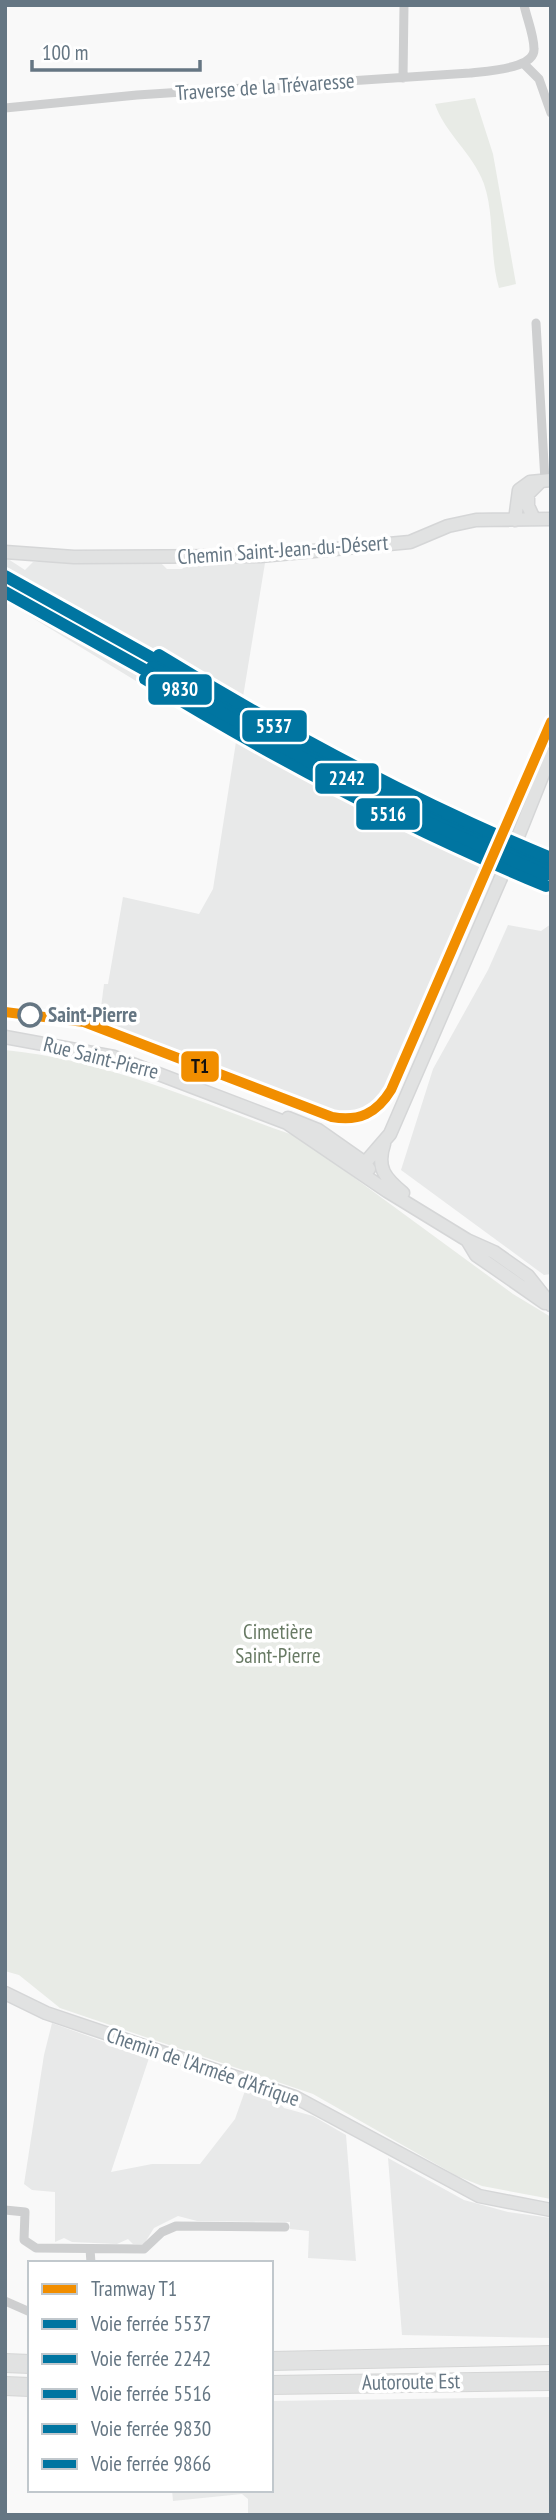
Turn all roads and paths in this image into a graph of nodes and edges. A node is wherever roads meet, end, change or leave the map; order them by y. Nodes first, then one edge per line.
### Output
1 (404, 5) edge
2 (524, 5) edge
3 (524, 64) junction
4 (402, 78) junction
5 (5, 107) edge
6 (551, 113) edge
7 (536, 323) dead end
8 (546, 481) edge
9 (534, 519) junction
10 (551, 519) edge
11 (515, 520) junction
12 (5, 552) edge
13 (551, 754) edge
14 (551, 773) edge
15 (529, 808) junction
16 (9, 1038) edge
17 (385, 1143) junction
18 (361, 1167) junction
19 (412, 1205) junction
20 (551, 1305) edge
21 (5, 1993) edge
22 (5, 2210) edge
23 (551, 2210) edge
24 (285, 2227) dead end
25 (90, 2249) junction
26 (90, 2261) edge
27 (5, 2301) edge
28 (28, 2311) edge
29 (551, 2355) edge
30 (273, 2361) edge
31 (5, 2363) edge
32 (28, 2364) edge
33 (551, 2381) edge
34 (273, 2385) edge
35 (5, 2386) edge
36 (28, 2387) edge

1 - 4 street
2 - 3 street
3 - 4 street, Traverse de la Trévaresse
3 - 6 street
4 - 5 street, Traverse de la Trévaresse
7 - 8 street
8 - 9 street
8 - 11 street
9 - 10 street, Chemin Saint-Jean-du-Désert
9 - 11 street, Chemin Saint-Jean-du-Désert
11 - 12 street, Chemin Saint-Jean-du-Désert
13 - 15 street
14 - 15 street
15 - 17 street, bridge
16 - 18 street, Rue Saint-Pierre
17 - 18 street
17 - 19 street
18 - 19 street, Rue Saint-Pierre
19 - 20 street, Rue Saint-Pierre
21 - 23 street, Chemin de l'Armée d'Afrique
22 - 25 street
24 - 25 street
25 - 26 street
27 - 28 street
29 - 30 highway, Autoroute Est
31 - 32 highway
33 - 34 highway, Autoroute Est
35 - 36 highway

